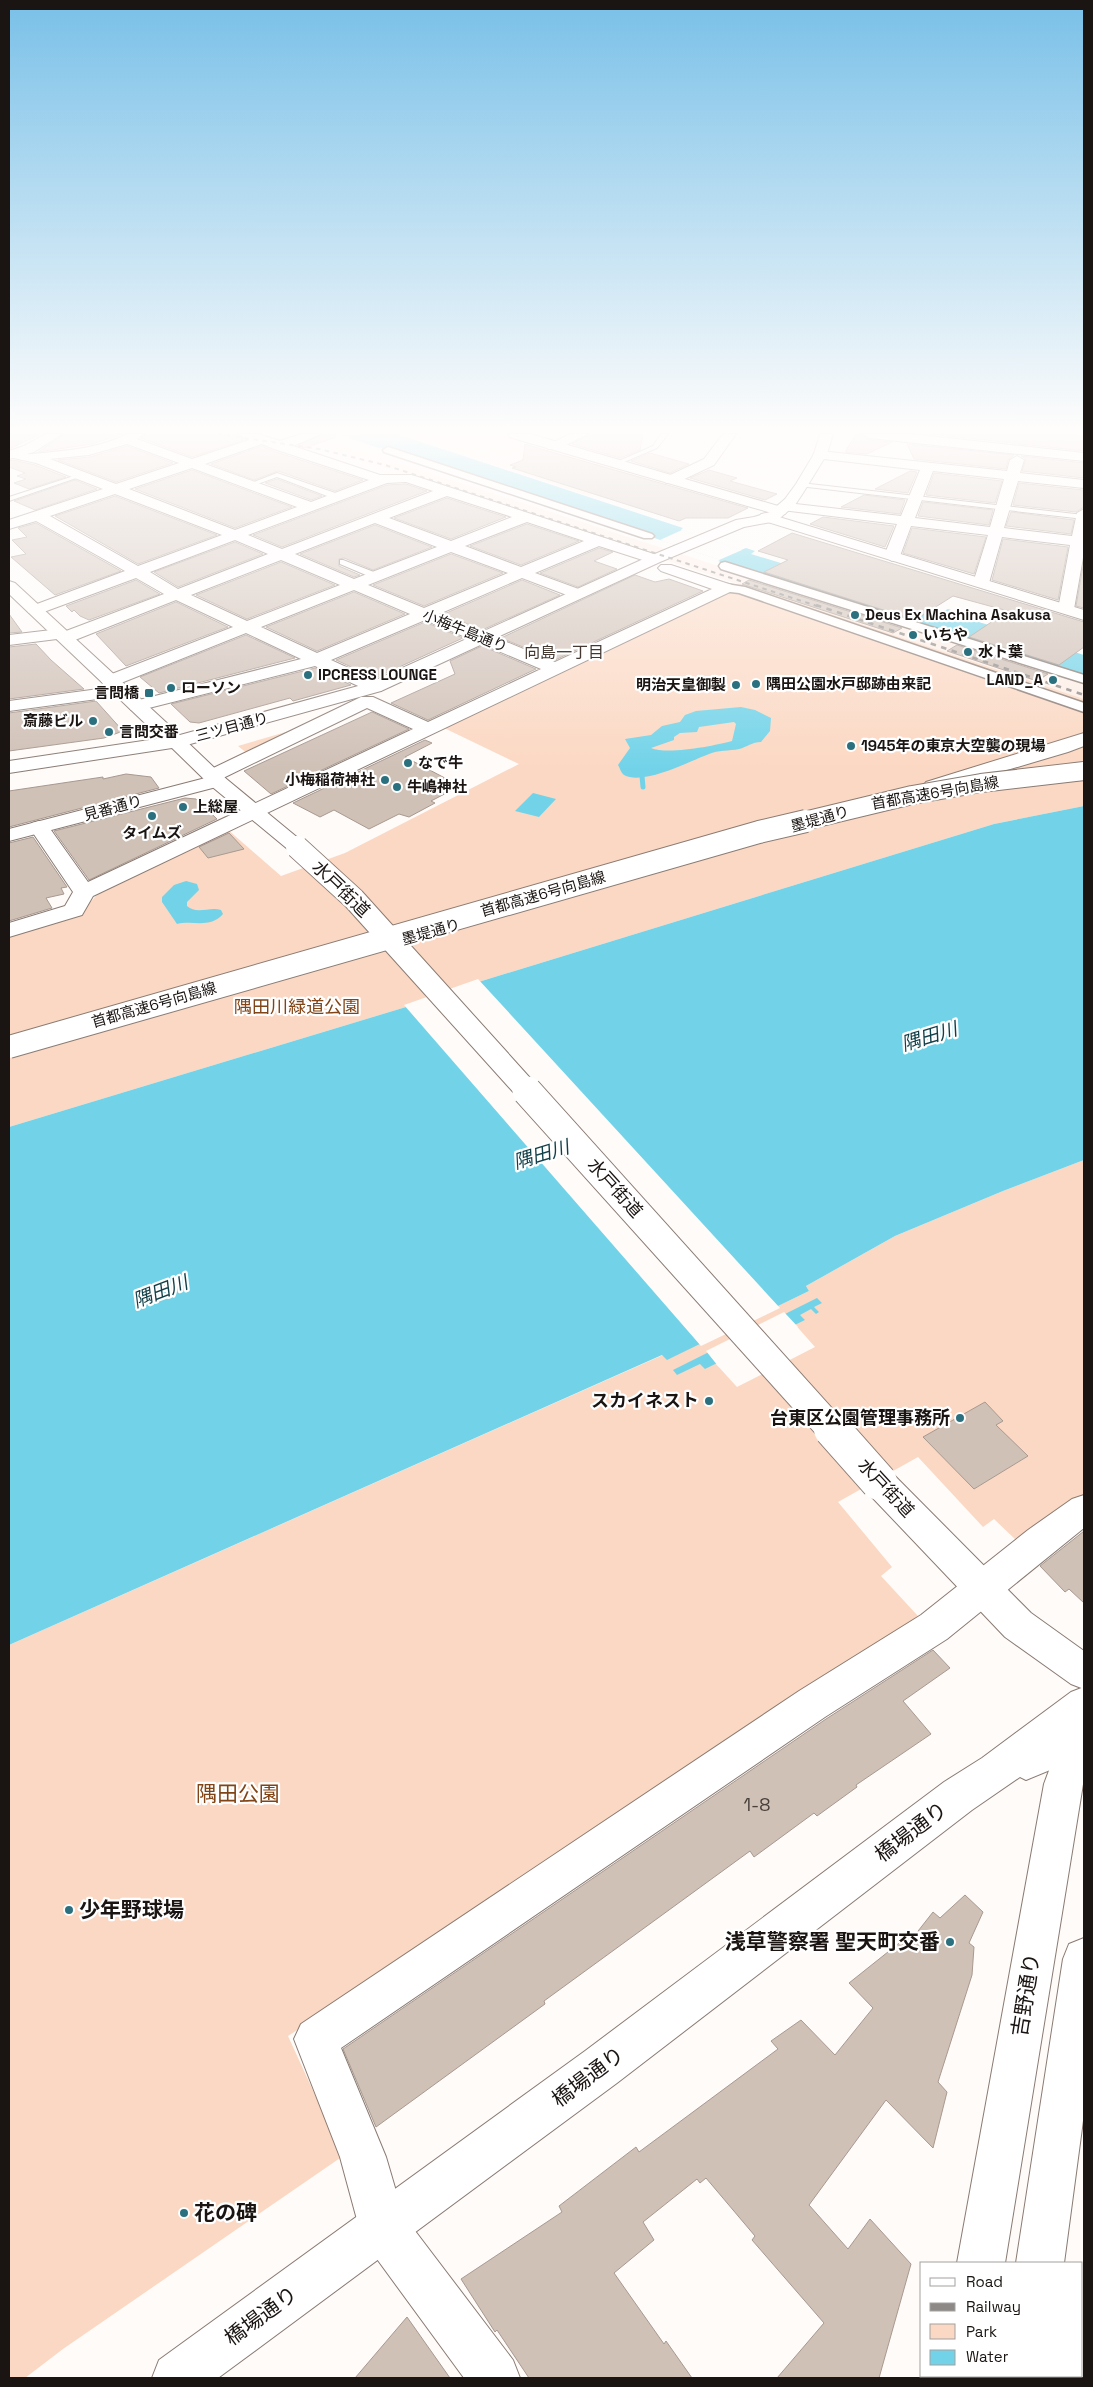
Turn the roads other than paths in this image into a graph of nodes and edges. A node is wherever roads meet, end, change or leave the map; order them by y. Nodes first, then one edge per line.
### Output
1 (92, 545) edge
2 (207, 545) edge
3 (261, 545) edge
4 (304, 545) edge
5 (448, 545) edge
6 (456, 545) edge
7 (586, 545) edge
8 (613, 545) edge
9 (701, 545) edge
10 (862, 545) edge
11 (896, 545) edge
12 (992, 545) edge
13 (1081, 545) edge
14 (452, 547) junction
15 (282, 554) junction
16 (892, 556) junction
17 (343, 562) dead end
18 (660, 564) junction
19 (725, 566) dead end
20 (137, 571) junction
21 (521, 573) junction
22 (376, 576) junction
23 (981, 583) junction
24 (355, 584) junction
25 (9, 586) edge
26 (726, 588) junction
27 (578, 594) junction
28 (178, 595) junction
29 (1066, 609) junction
30 (35, 610) junction
31 (424, 614) junction
32 (1084, 615) edge
33 (247, 627) junction
34 (62, 636) junction
35 (480, 638) junction
36 (9, 640) edge
37 (497, 644) junction
38 (316, 660) junction
39 (554, 668) junction
40 (1084, 679) edge
41 (115, 686) junction
42 (371, 694) junction
43 (9, 706) edge
44 (137, 706) junction
45 (1084, 708) edge
46 (427, 729) junction
47 (1084, 739) edge
48 (176, 742) junction
49 (1084, 759) edge
50 (9, 767) edge
51 (1084, 771) edge
52 (215, 779) junction
53 (253, 811) junction
54 (39, 827) junction
55 (9, 835) edge
56 (84, 892) junction
57 (9, 930) edge
58 (9, 1028) edge
59 (9, 1047) edge
60 (9, 1058) edge
61 (1084, 1509) edge
62 (982, 1590) junction
63 (1084, 1672) edge
64 (1083, 1728) edge
65 (1084, 1958) edge
66 (383, 2227) junction
67 (981, 2262) edge
68 (1040, 2262) edge
69 (177, 2378) edge
70 (494, 2378) edge

1 - 20 main road
2 - 20 main road
3 - 15 main road, 小梅牛島通り
4 - 15 main road
5 - 14 main road
6 - 14 main road
7 - 21 main road
8 - 18 main road
9 - 18 main road, 三ツ目通り
10 - 16 main road
11 - 16 main road
12 - 23 main road
13 - 29 main road
14 - 21 main road
14 - 22 main road
15 - 24 main road, 小梅牛島通り
15 - 28 main road
16 - 23 main road
17 - 22 lane
18 - 26 main road
18 - 27 main road, 三ツ目通り
18 - 37 main road, 三ツ目通り
19 - 40 street
20 - 28 main road
20 - 30 main road
21 - 27 main road
21 - 31 main road
22 - 24 main road
23 - 29 main road
24 - 31 main road, 小梅牛島通り
24 - 33 main road
25 - 30 main road, 水戸街道
26 - 39 main road
26 - 45 street
27 - 35 main road, 三ツ目通り
28 - 33 main road
28 - 34 main road
29 - 32 main road
30 - 34 main road, 水戸街道
31 - 35 main road, 小梅牛島通り
31 - 38 main road
33 - 38 main road
33 - 41 main road
34 - 36 main road
34 - 41 main road, 水戸街道
35 - 37 main road, 小梅牛島通り
35 - 42 main road, 三ツ目通り
37 - 39 main road, 小梅牛島通り
37 - 42 main road, 三ツ目通り
38 - 42 main road
38 - 44 main road
39 - 46 main road
41 - 43 main road
41 - 44 main road, 水戸街道
42 - 46 main road
42 - 48 main road, 三ツ目通り
42 - 52 main road, 見番通り
44 - 48 main road, 水戸街道
46 - 53 main road
47 - 60 main road, 墨堤通り
48 - 50 main road
48 - 52 main road, 水戸街道
49 - 58 main road, 首都高速6号向島線
51 - 59 main road, 首都高速6号向島線, bridge
52 - 53 main road, 水戸街道
52 - 54 main road, 見番通り
53 - 56 main road
53 - 62 main road, 水戸街道, bridge
54 - 55 main road, 見番通り
54 - 56 main road
56 - 57 main road
61 - 62 main road
62 - 63 main road, 水戸街道
62 - 66 main road
64 - 66 main road, 橋場通り
64 - 67 main road, 吉野通り
65 - 68 main road
66 - 69 main road, 橋場通り
66 - 70 main road

